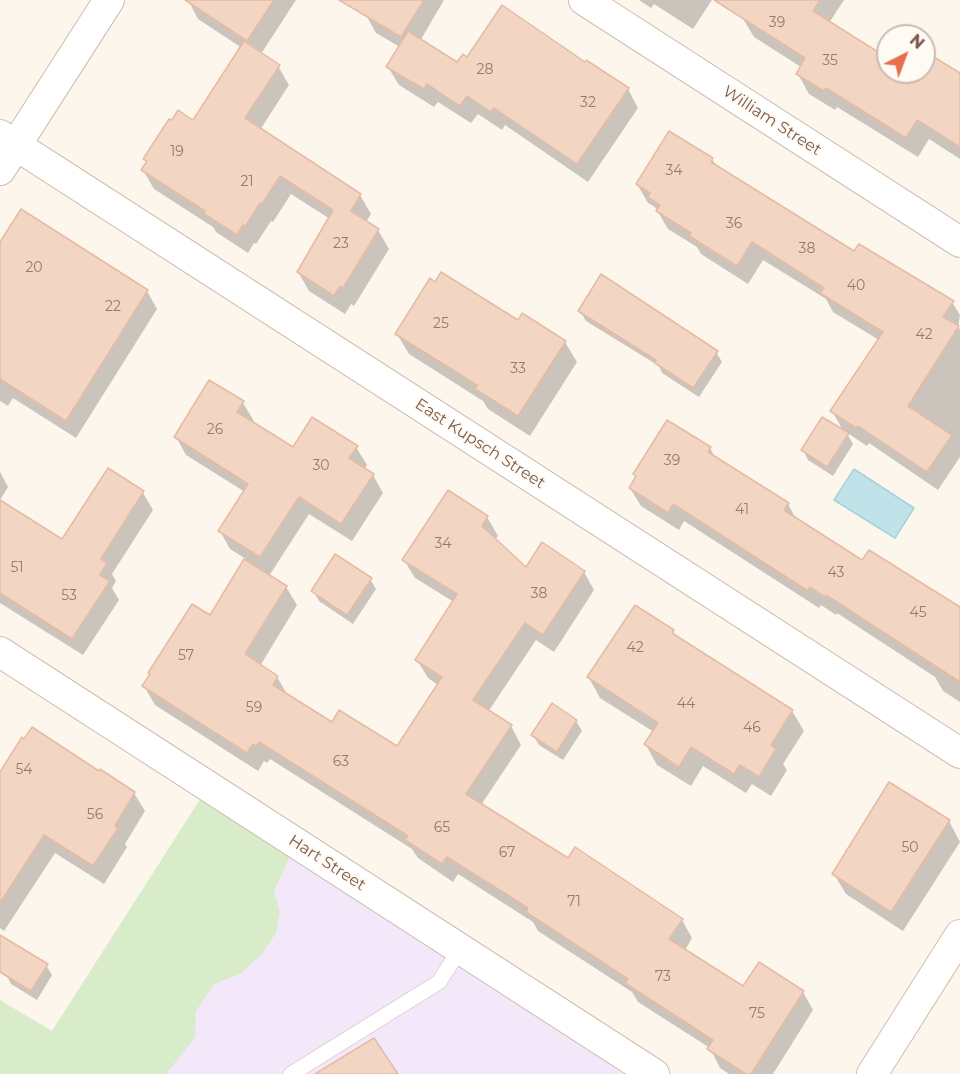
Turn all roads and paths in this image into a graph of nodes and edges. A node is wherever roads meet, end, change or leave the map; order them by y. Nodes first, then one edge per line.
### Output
1 (109, 0) edge
2 (584, 0) edge
3 (8, 140) edge
4 (0, 170) edge
5 (960, 242) edge
6 (0, 652) edge
7 (960, 753) edge
8 (960, 935) edge
9 (460, 949) junction
10 (291, 1074) edge
11 (654, 1074) edge
12 (872, 1074) edge

1 - 3 street
2 - 5 street, William Street
3 - 4 street
3 - 7 street, East Kupsch Street
6 - 9 street, Hart Street
8 - 12 street
9 - 10 lane
9 - 11 street, Hart Street

